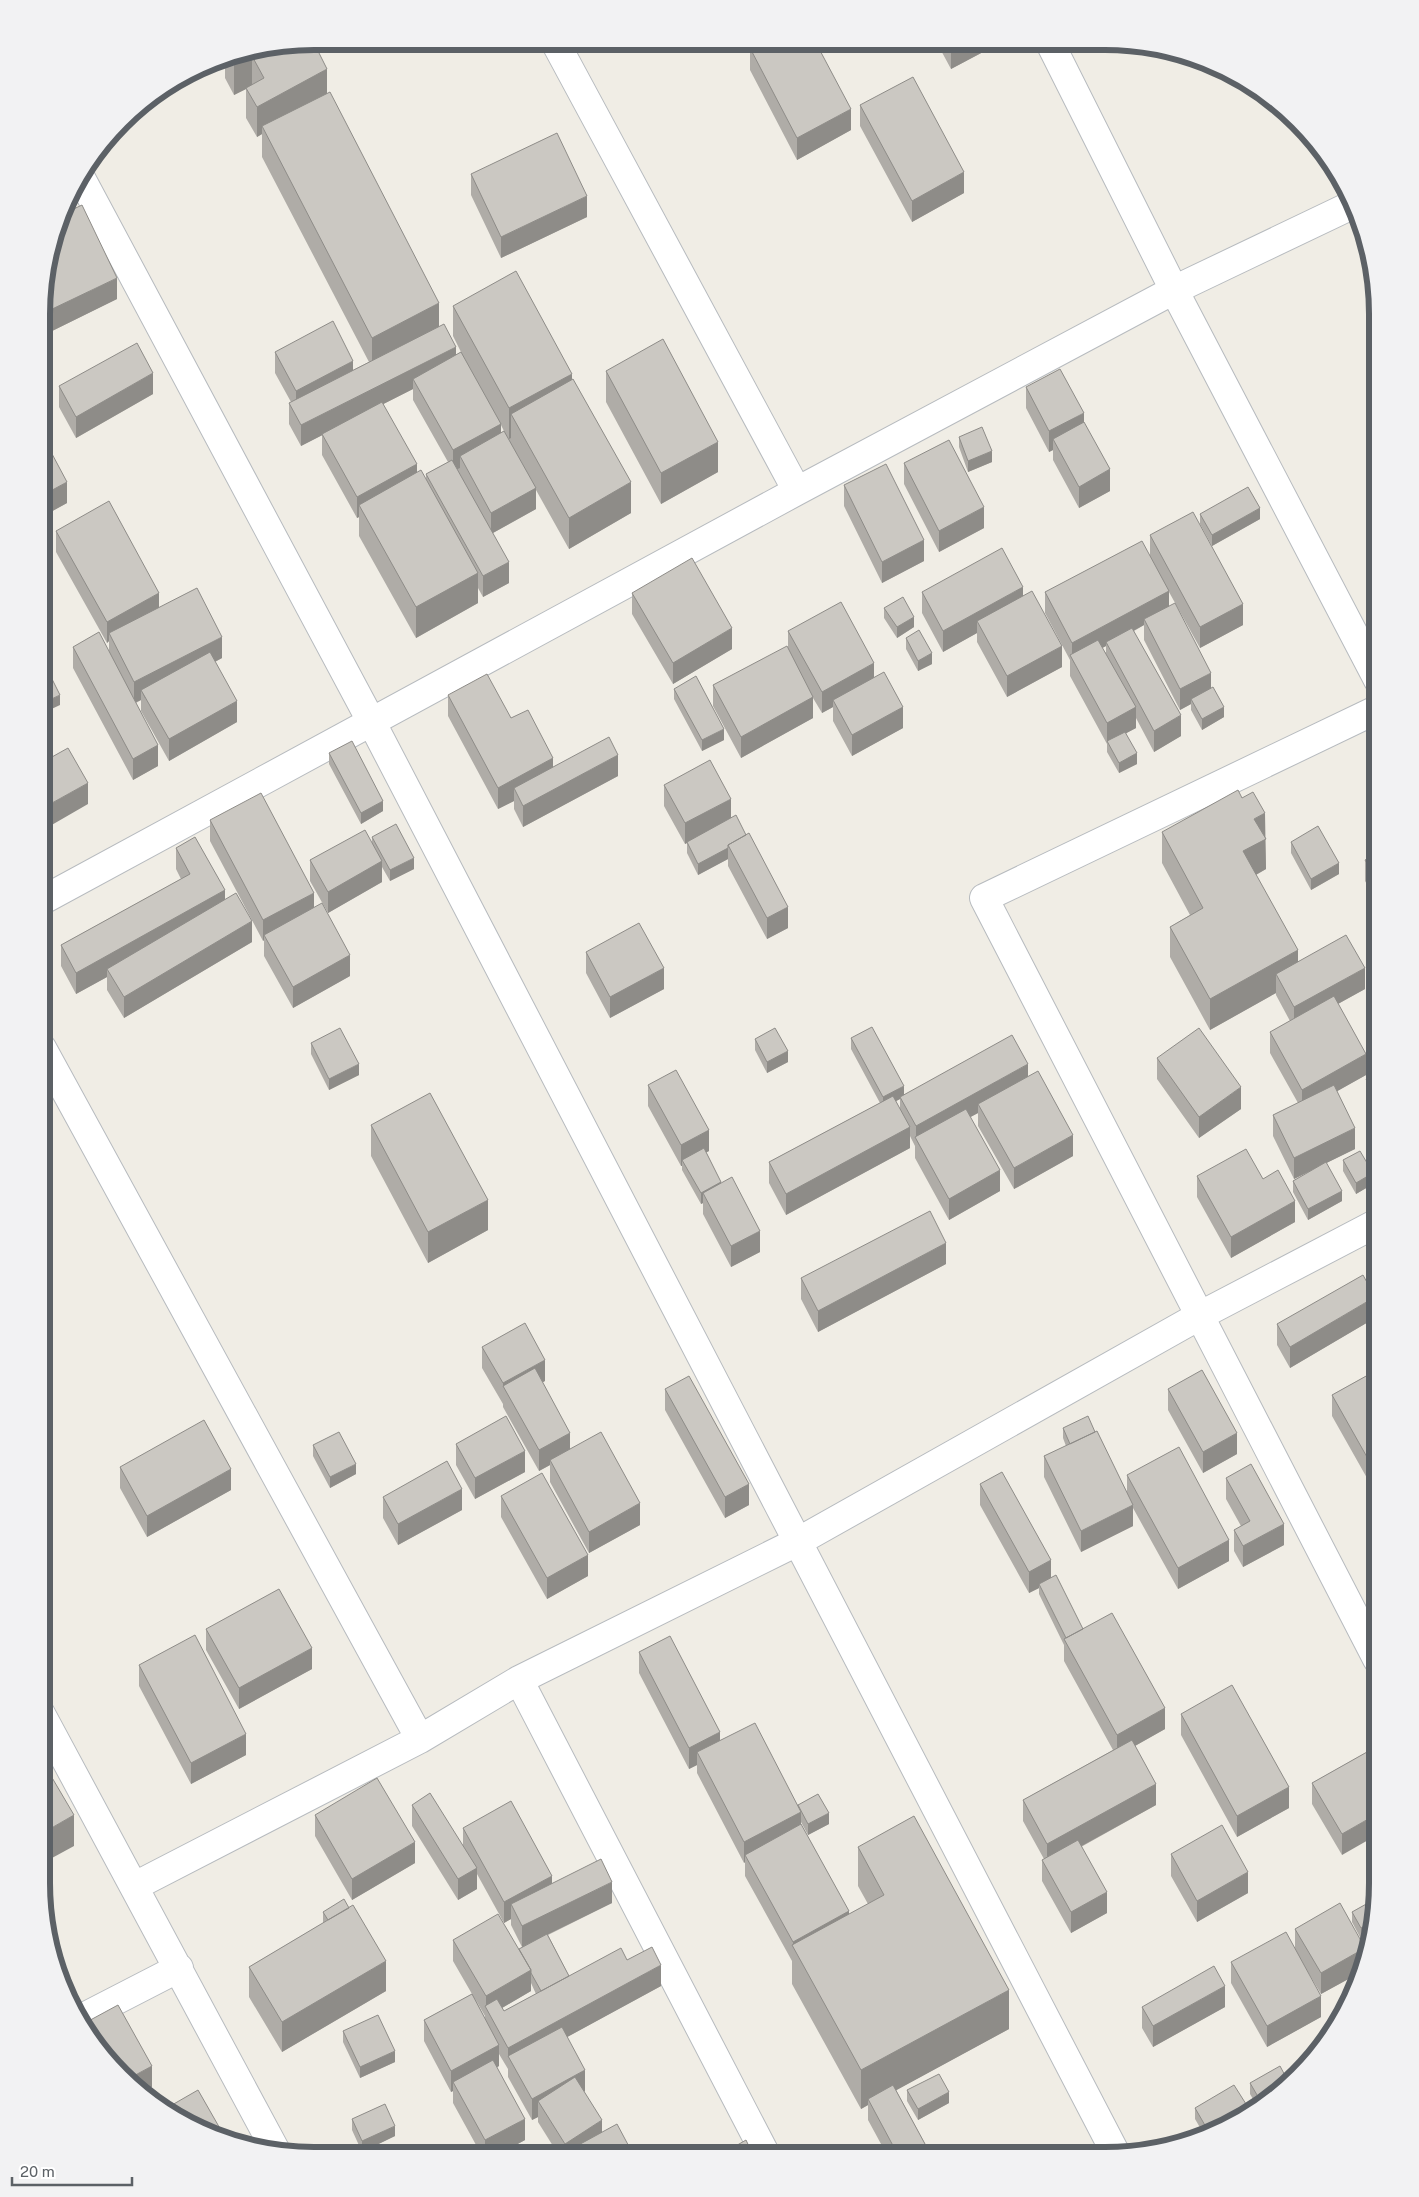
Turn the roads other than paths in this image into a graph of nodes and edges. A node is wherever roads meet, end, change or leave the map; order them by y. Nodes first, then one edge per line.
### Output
1 (559, 50) edge
2 (1054, 50) edge
3 (84, 184) edge
4 (1347, 208) edge
5 (1174, 290) junction
6 (797, 491) junction
7 (1369, 663) edge
8 (1369, 713) edge
9 (371, 721) junction
10 (50, 896) edge
11 (50, 1063) edge
12 (1369, 1227) edge
13 (1201, 1315) junction
14 (799, 1541) junction
15 (1369, 1642) edge
16 (519, 1680) junction
17 (50, 1729) edge
18 (420, 1739) junction
19 (135, 1886) junction
20 (179, 1968) junction
21 (86, 2016) edge
22 (272, 2144) edge
23 (762, 2147) edge
24 (1112, 2147) edge

1 - 6 street
2 - 5 street
3 - 9 street
4 - 5 street
5 - 6 street
5 - 7 street
6 - 9 street
8 - 13 street
9 - 10 street
9 - 14 street
11 - 18 street
12 - 13 street
13 - 14 street
13 - 15 street
14 - 16 street
14 - 24 street
16 - 18 street
16 - 23 street
17 - 19 street
18 - 19 street
19 - 20 street
20 - 21 street
20 - 22 street

